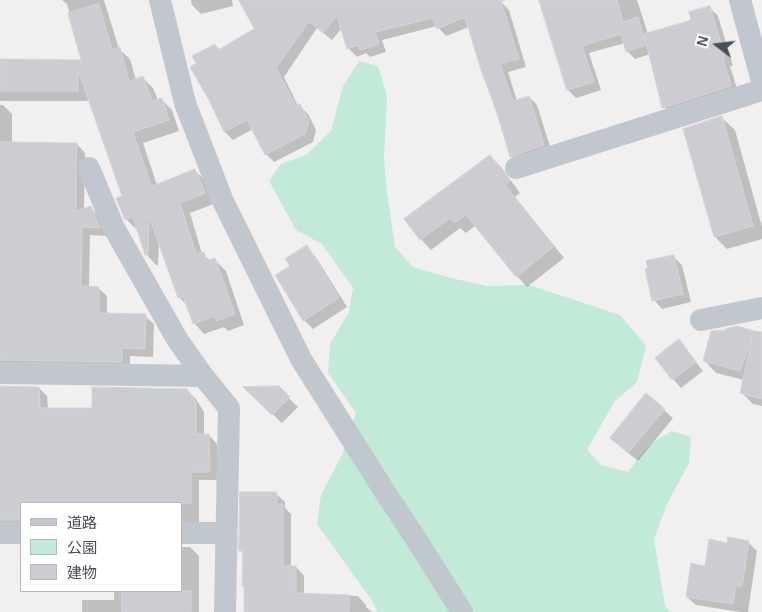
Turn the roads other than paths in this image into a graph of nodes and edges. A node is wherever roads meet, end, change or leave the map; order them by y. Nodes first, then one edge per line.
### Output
1 (160, 0) edge
2 (740, 0) edge
3 (762, 81) edge
4 (762, 90) edge
5 (89, 168) dead end
6 (516, 168) dead end
7 (762, 308) edge
8 (702, 320) dead end
9 (0, 373) edge
10 (203, 376) junction
11 (0, 533) edge
12 (20, 533) edge
13 (182, 533) edge
14 (226, 533) junction
15 (225, 612) edge
16 (462, 612) edge

1 - 16 street
2 - 3 street
4 - 6 street
5 - 10 street
7 - 8 street
9 - 10 street
10 - 14 street
11 - 12 street
13 - 14 street
14 - 15 street

